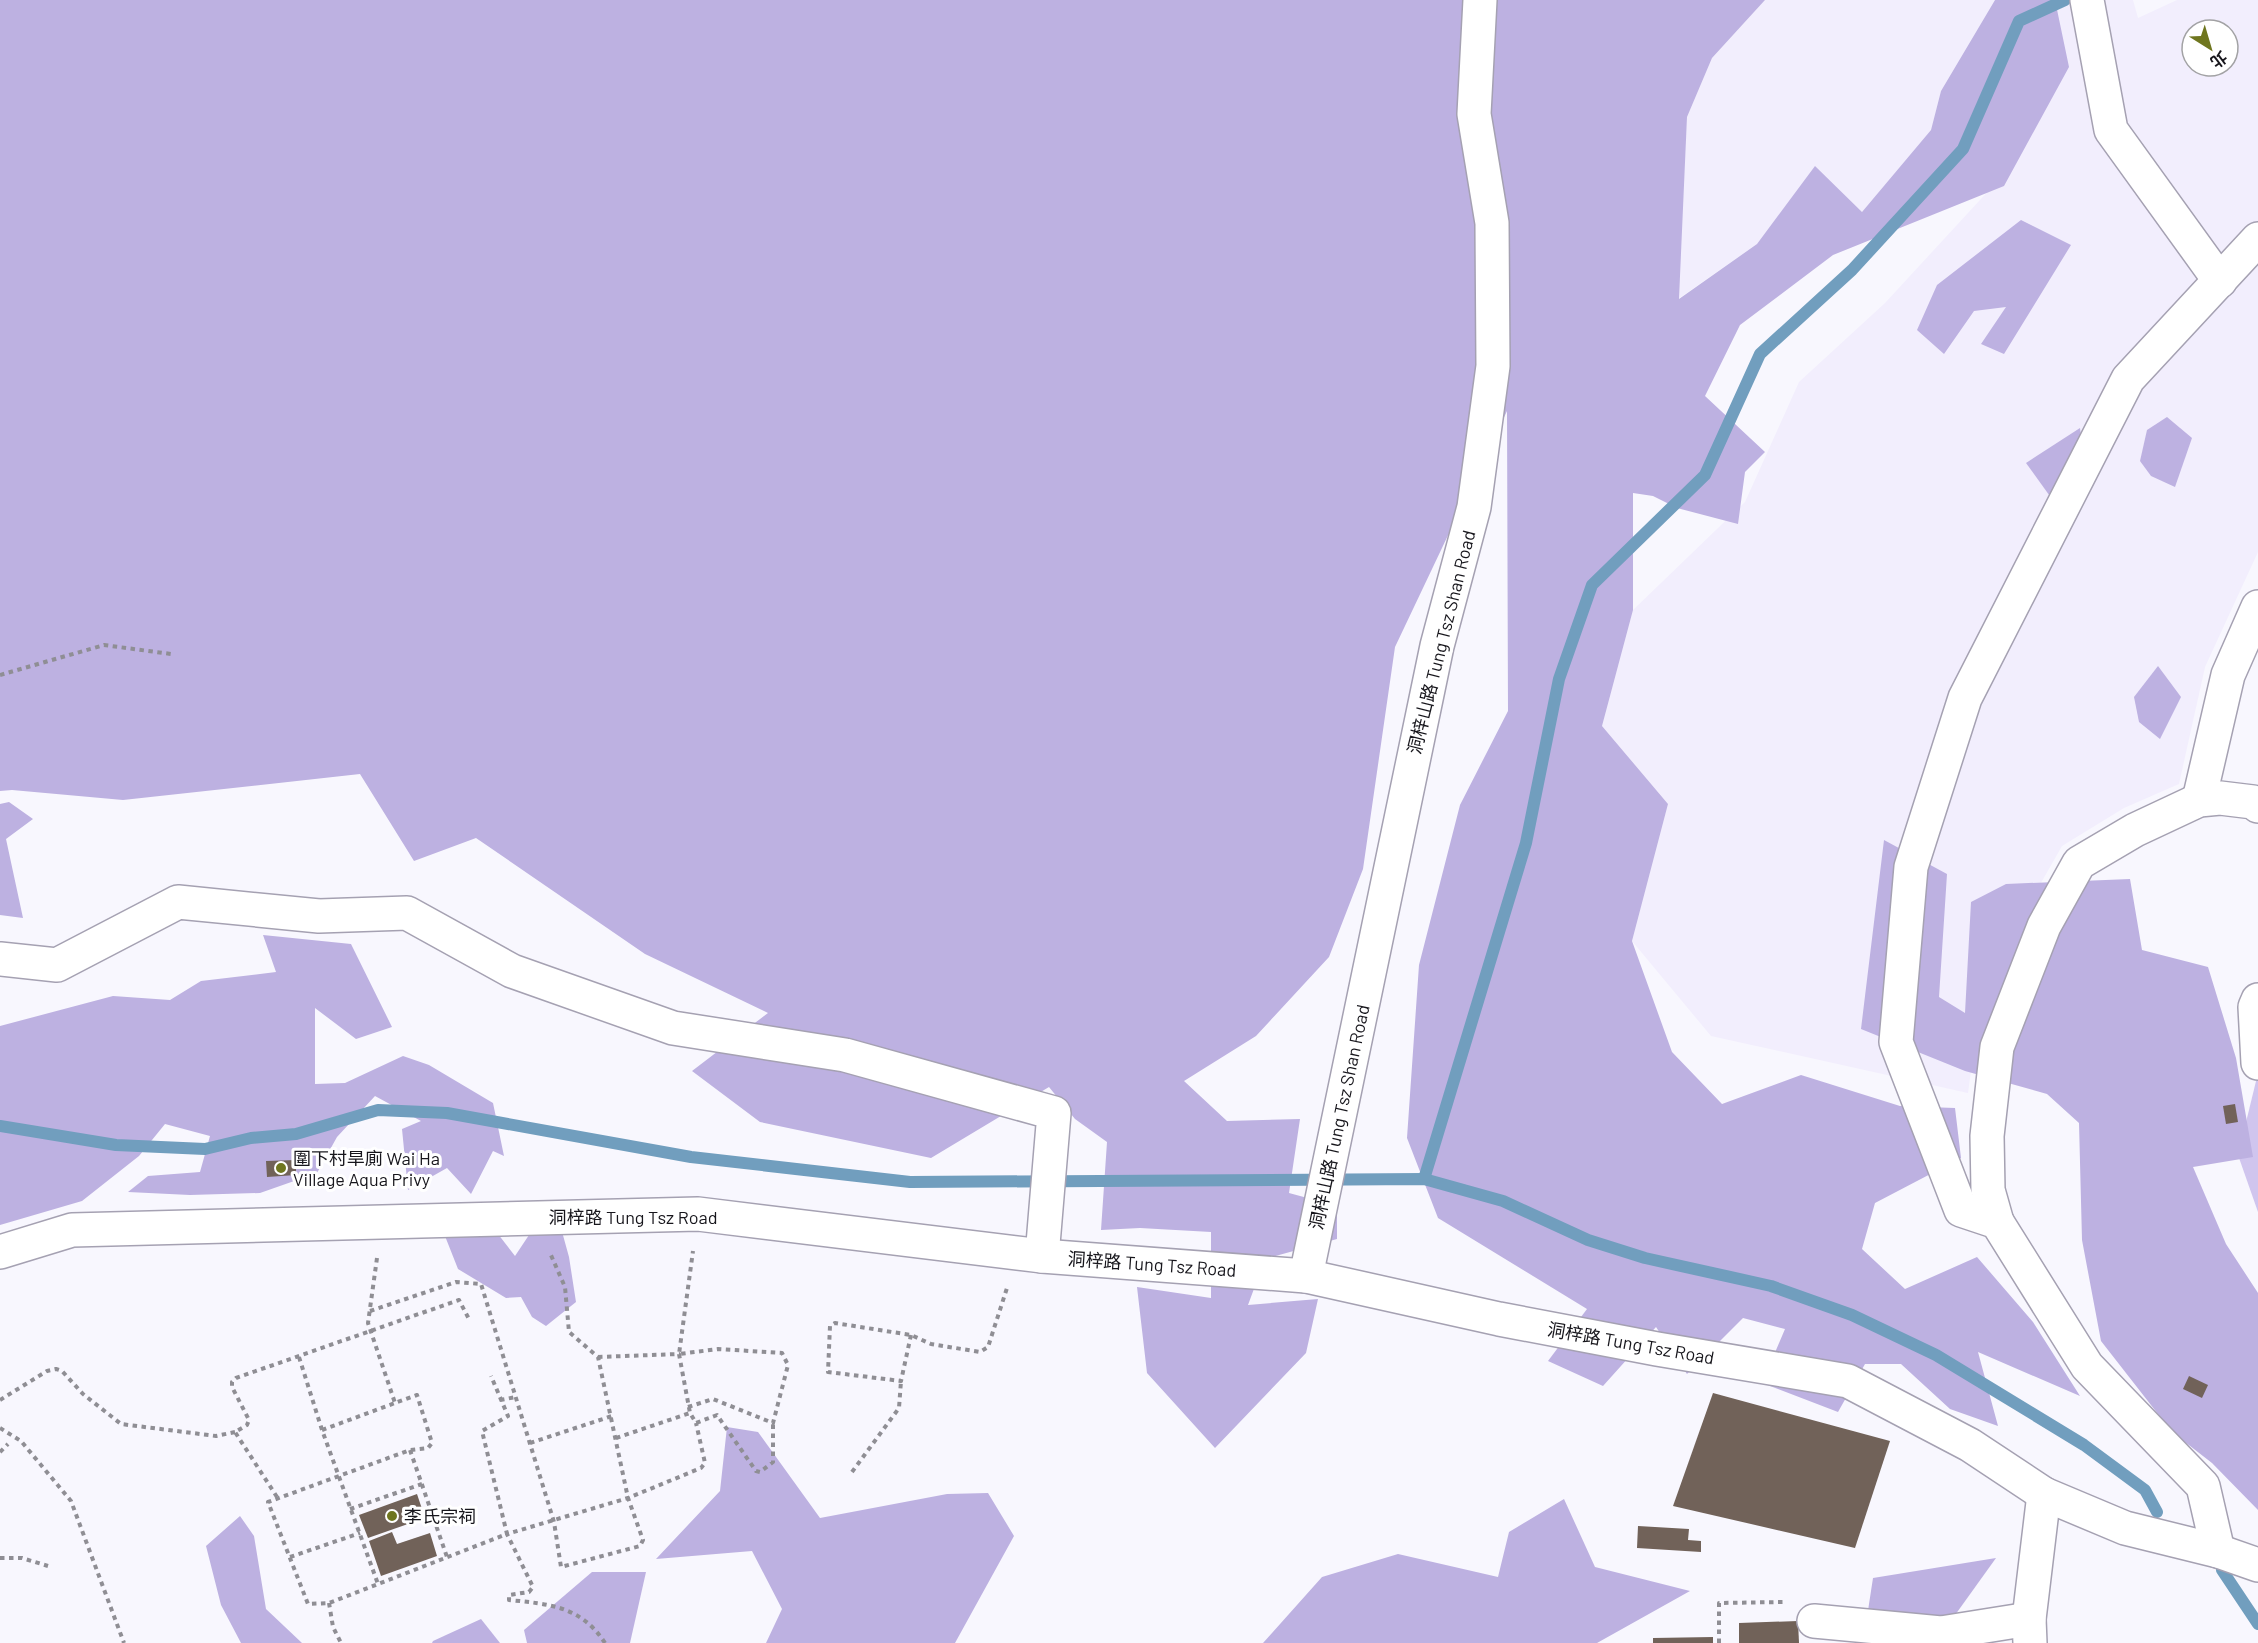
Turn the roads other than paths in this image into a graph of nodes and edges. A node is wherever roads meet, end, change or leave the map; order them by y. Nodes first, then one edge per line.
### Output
1 (1480, 0) edge
2 (2087, 0) edge
3 (2258, 239) edge
4 (2220, 280) junction
5 (2258, 607) edge
6 (2199, 800) junction
7 (2258, 806) edge
8 (0, 959) edge
9 (2258, 1000) edge
10 (2258, 1063) edge
11 (1997, 1222) junction
12 (0, 1252) edge
13 (1030, 1254) junction
14 (1306, 1276) junction
15 (2044, 1494) junction
16 (2218, 1551) junction
17 (2258, 1565) edge
18 (1814, 1621) road end
19 (2030, 1631) edge

1 - 14 street, 洞梓山路 Tung Tsz Shan Road
2 - 4 street
3 - 4 street
4 - 11 street
5 - 6 street
6 - 7 street
6 - 11 street
8 - 13 street
9 - 10 street
11 - 16 street
12 - 13 street, 洞梓路 Tung Tsz Road
13 - 14 street, 洞梓路 Tung Tsz Road
14 - 15 street, 洞梓路 Tung Tsz Road
15 - 16 street, 洞梓路 Tung Tsz Road
15 - 19 street
16 - 17 street, 洞梓路 Tung Tsz Road
18 - 19 street

